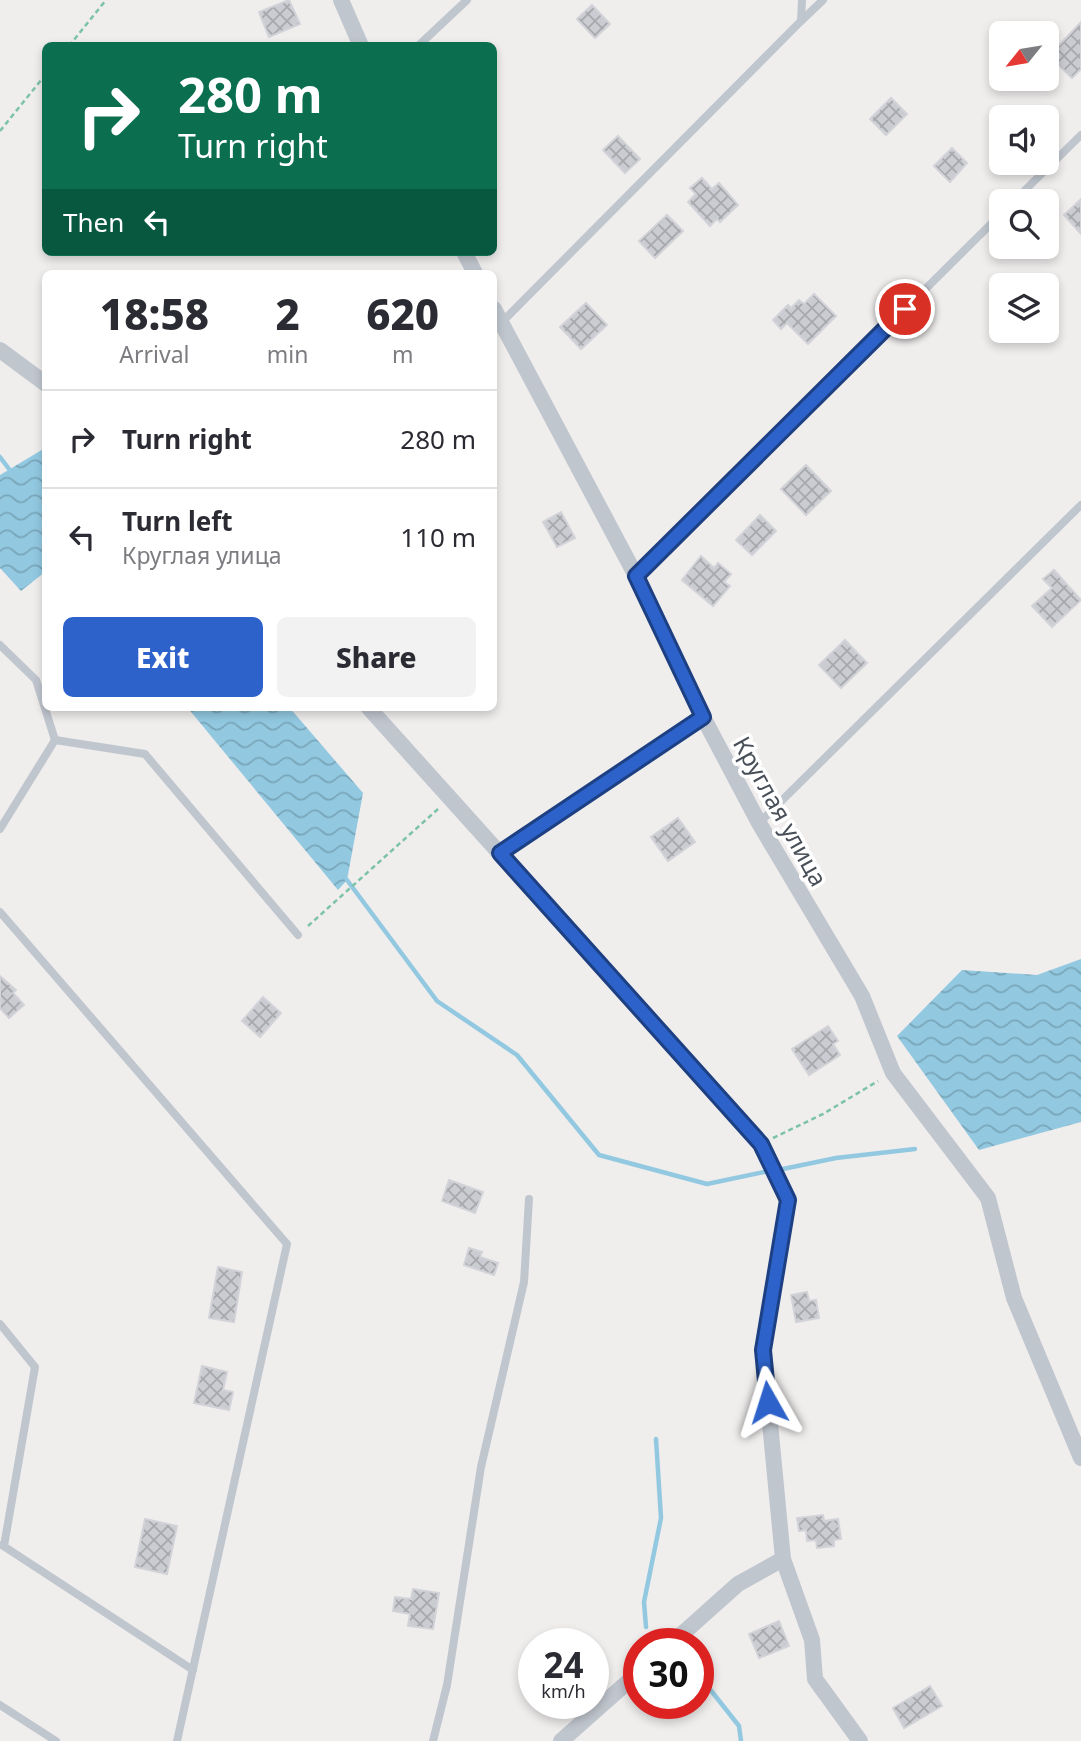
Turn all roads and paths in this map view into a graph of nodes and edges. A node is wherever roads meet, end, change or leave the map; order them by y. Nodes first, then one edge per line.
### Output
1 (106, 0) edge
2 (341, 0) edge
3 (467, 0) edge
4 (802, 0) edge
5 (823, 0) edge
6 (802, 21) junction
7 (72, 42) edge
8 (359, 42) edge
9 (422, 42) edge
10 (42, 79) edge
11 (0, 131) edge
12 (1081, 135) edge
13 (1026, 189) edge
14 (989, 226) edge
15 (497, 316) edge
16 (0, 350) edge
17 (42, 381) edge
18 (1081, 505) edge
19 (636, 576) junction
20 (0, 645) edge
21 (42, 699) edge
22 (46, 711) edge
23 (372, 711) edge
24 (703, 717) junction
25 (55, 740) junction
26 (451, 798) junction
27 (759, 823) junction
28 (0, 829) edge
29 (500, 853) junction
30 (0, 912) edge
31 (298, 935) joint
32 (893, 1073) junction
33 (761, 1144) junction
34 (529, 1199) dead end
35 (0, 1324) edge
36 (1081, 1458) edge
37 (2, 1544) edge
38 (783, 1559) junction
39 (688, 1628) edge
40 (193, 1670) junction
41 (623, 1686) edge
42 (0, 1705) edge
43 (56, 1741) edge
44 (177, 1741) edge
45 (433, 1741) edge
46 (561, 1741) edge
47 (860, 1741) edge

1 - 7 path
2 - 8 street
3 - 9 lane
4 - 6 lane
5 - 6 lane
6 - 15 lane
10 - 11 path
12 - 13 lane
14 - 19 lane
15 - 19 street, Круглая улица
16 - 17 street
18 - 27 lane
19 - 24 street, Круглая улица
20 - 21 lane
22 - 25 lane
23 - 26 street
24 - 27 street, Круглая улица
24 - 29 lane
25 - 28 lane
25 - 31 lane
26 - 29 street
26 - 31 path
27 - 32 street, Круглая улица
29 - 33 street
30 - 40 lane
32 - 33 path
32 - 36 street, Круглая улица
33 - 38 street
34 - 45 lane
35 - 37 lane
37 - 40 lane
38 - 39 street
38 - 47 street
40 - 44 lane
41 - 46 street
42 - 43 lane

